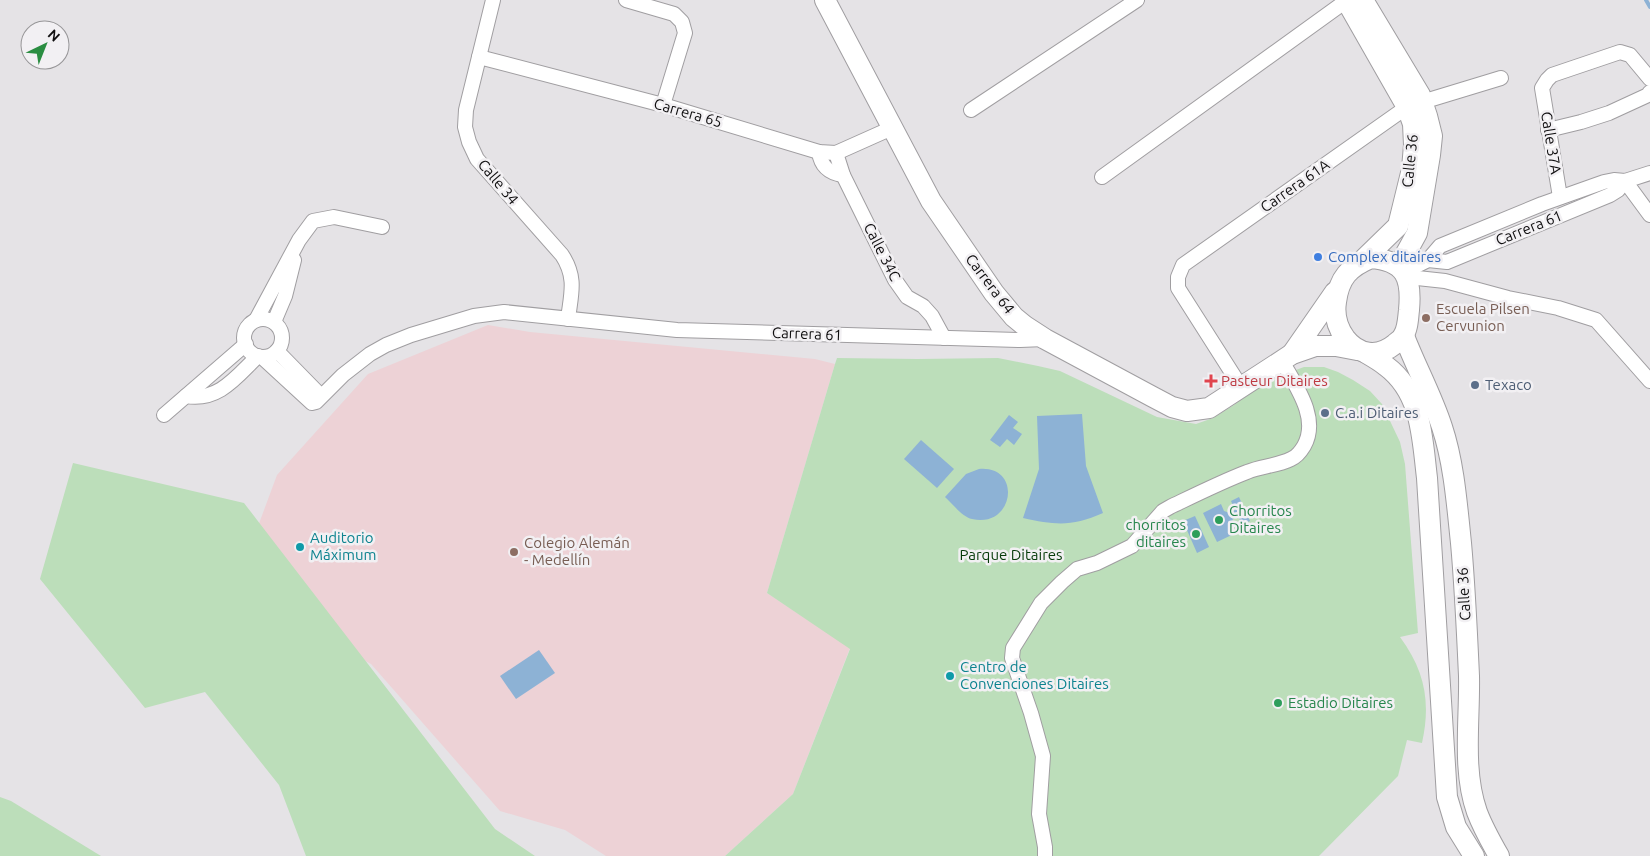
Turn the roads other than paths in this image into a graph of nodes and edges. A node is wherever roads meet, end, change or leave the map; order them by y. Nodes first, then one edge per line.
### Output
1 (493, 0) edge
2 (626, 0) edge
3 (825, 0) edge
4 (1137, 0) edge
5 (1352, 0) edge
6 (480, 57) junction
7 (1501, 78) dead end
8 (1650, 79) edge
9 (1650, 92) edge
10 (663, 105) junction
11 (1415, 105) junction
12 (971, 110) dead end
13 (892, 128) junction
14 (1548, 130) junction
15 (819, 152) junction
16 (836, 153) junction
17 (1650, 173) edge
18 (844, 176) junction
19 (1102, 177) dead end
20 (1625, 182) junction
21 (1560, 197) junction
22 (1650, 215) edge
23 (382, 227) dead end
24 (299, 240) junction
25 (1428, 260) junction
26 (1361, 262) junction
27 (1404, 272) junction
28 (1337, 288) junction
29 (266, 301) junction
30 (281, 307) junction
31 (256, 320) junction
32 (568, 320) junction
33 (274, 322) junction
34 (1404, 336) junction
35 (944, 338) junction
36 (1045, 339) junction
37 (241, 348) junction
38 (277, 351) junction
39 (1362, 352) junction
40 (1287, 358) junction
41 (256, 359) junction
42 (1650, 381) edge
43 (1241, 387) junction
44 (186, 396) junction
45 (316, 400) junction
46 (164, 415) dead end
47 (1045, 856) edge
48 (1474, 856) edge
49 (1499, 856) edge

1 - 6 street, Calle 34
2 - 10 street
3 - 13 main road, Carrera 64
4 - 12 street
5 - 11 main road, Calle 36
5 - 19 street
6 - 10 street, Carrera 65
6 - 32 street, Calle 34
7 - 11 street, Carrera 61A
8 - 14 street, Calle 37A
9 - 14 street
10 - 15 street, Carrera 65
11 - 26 main road, Calle 36
11 - 27 main road, Calle 36
11 - 43 street, Carrera 61A
13 - 16 street, Carrera 65
13 - 36 main road, Carrera 64
14 - 21 street, Calle 37A
15 - 16 street, Carrera 65
15 - 18 street
16 - 18 street, Calle 34C
17 - 20 street, Carrera 61
18 - 35 street, Calle 34C
20 - 21 street, Carrera 61
20 - 22 street
20 - 25 street, Carrera 61
21 - 25 street, Carrera 61
23 - 24 street
24 - 29 street
24 - 30 street
25 - 27 street, Carrera 61
26 - 27 main road
26 - 28 main road
27 - 34 main road
27 - 42 street
28 - 39 main road
28 - 40 main road, Carrera 64
29 - 30 street
29 - 31 street
30 - 33 street
31 - 33 street
31 - 37 street
32 - 35 street, Carrera 61
32 - 45 street, Carrera 61
33 - 38 street
34 - 39 main road
34 - 49 main road, Calle 36
35 - 36 street, Carrera 61
36 - 43 main road, Carrera 64
37 - 41 street
37 - 44 street
38 - 41 street
38 - 45 street
39 - 40 main road, Carrera 64
39 - 48 main road, Calle 36
40 - 43 main road, Carrera 64
40 - 47 street
41 - 44 street
41 - 45 street
44 - 46 street

